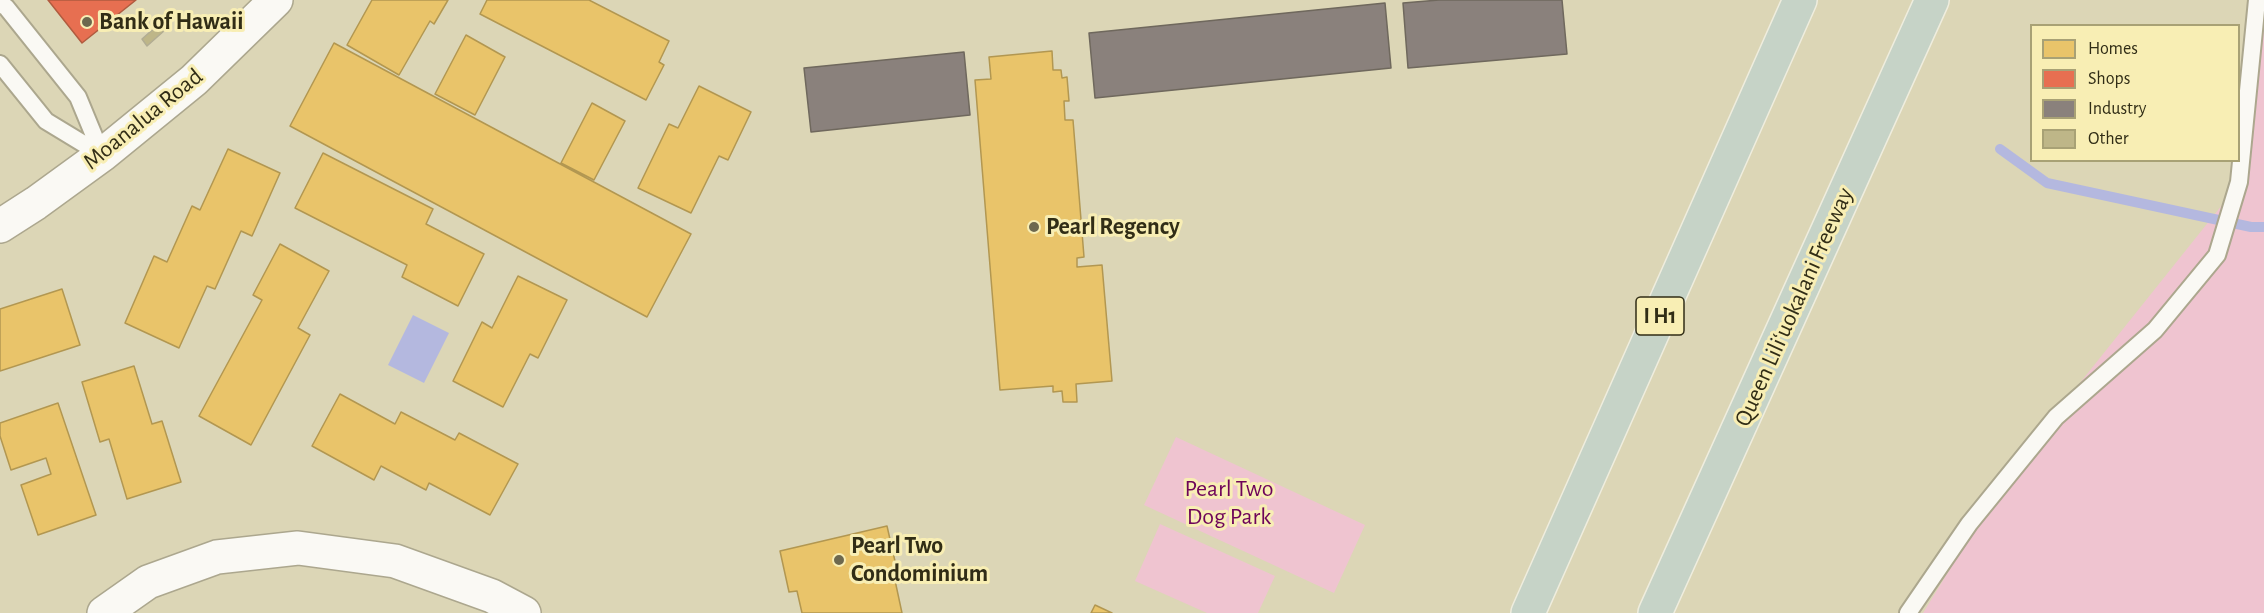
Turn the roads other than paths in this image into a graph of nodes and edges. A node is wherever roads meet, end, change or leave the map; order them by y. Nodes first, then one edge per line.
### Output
1 (276, 0) edge
2 (1800, 0) edge
3 (1932, 0) edge
4 (2257, 0) edge
5 (0, 4) edge
6 (0, 64) edge
7 (102, 155) junction
8 (0, 226) edge
9 (104, 613) edge
10 (524, 613) edge
11 (1528, 613) edge
12 (1655, 613) edge
13 (1908, 613) edge

1 - 7 street, Moanalua Road
2 - 11 highway, I H1
3 - 12 highway, Queen Liliʻuokalani Freeway
4 - 13 lane
5 - 7 lane
6 - 7 lane
7 - 8 street, Moanalua Road
9 - 10 street

